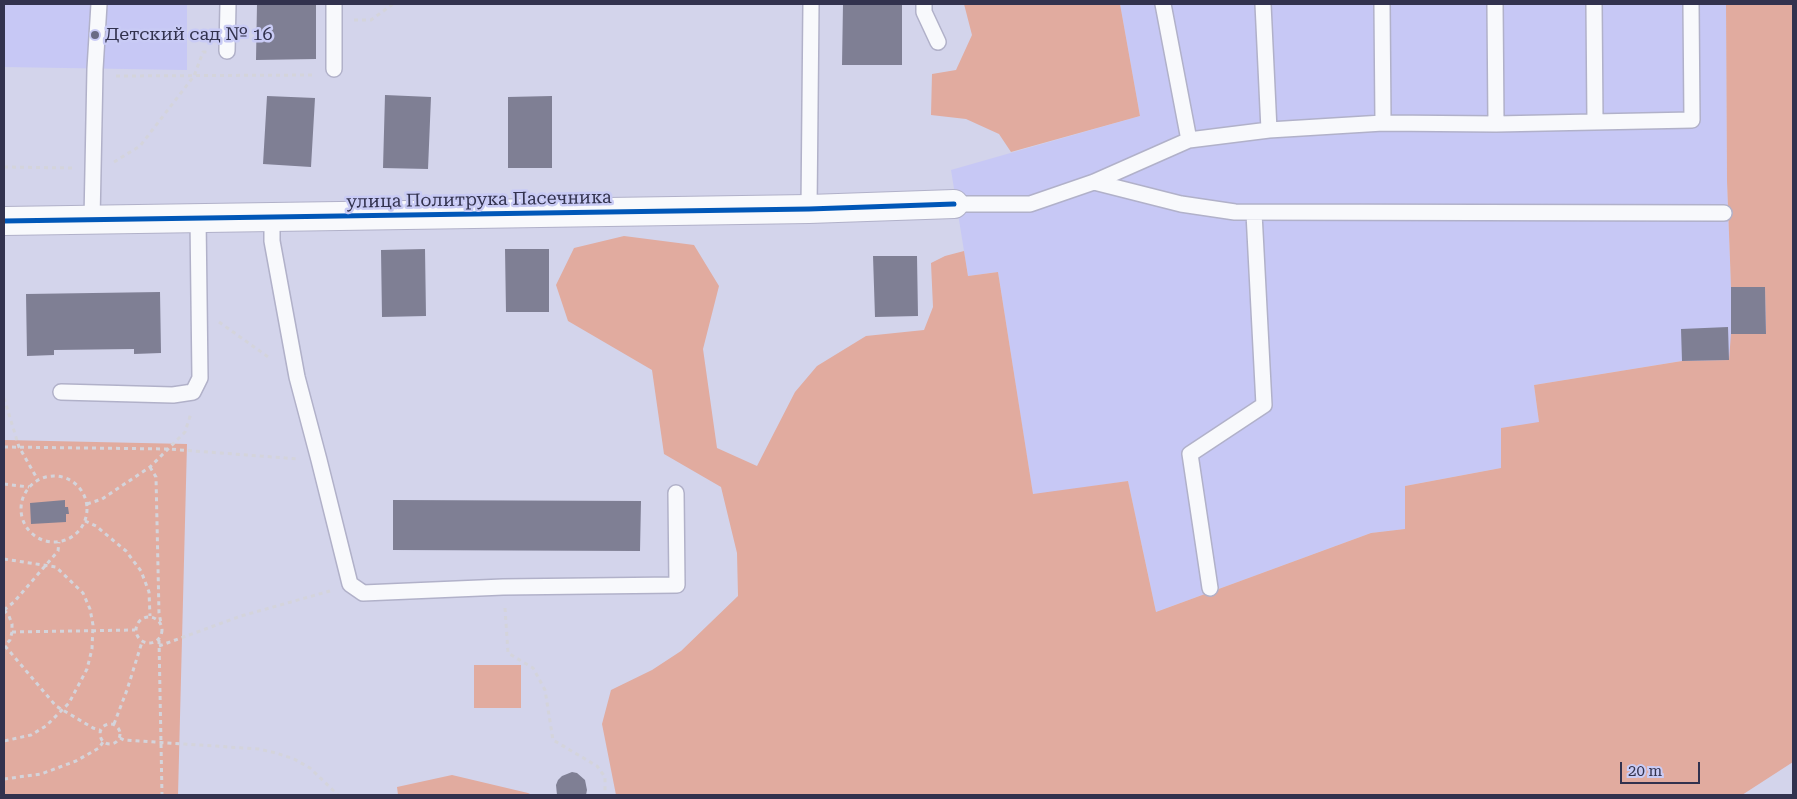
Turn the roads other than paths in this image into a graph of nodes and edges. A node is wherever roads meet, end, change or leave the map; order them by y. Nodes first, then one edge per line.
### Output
1 (99, 4) edge
2 (228, 4) edge
3 (334, 4) edge
4 (811, 4) edge
5 (924, 4) edge
6 (1163, 4) edge
7 (1263, 4) edge
8 (1382, 4) edge
9 (1494, 4) edge
10 (1594, 4) edge
11 (1691, 4) edge
12 (938, 42) dead end
13 (227, 51) road end
14 (334, 69) road end
15 (1595, 122) junction
16 (1384, 123) junction
17 (1496, 124) junction
18 (1269, 130) junction
19 (1189, 140) junction
20 (1094, 182) junction
21 (954, 204) joint
22 (809, 209) junction
23 (1254, 213) junction
24 (1724, 213) dead end
25 (272, 217) junction
26 (198, 218) junction
27 (92, 220) junction
28 (4, 221) edge
29 (61, 392) dead end
30 (676, 493) dead end
31 (1210, 588) dead end

1 - 27 lane
2 - 13 lane
3 - 14 lane
4 - 22 lane
5 - 12 lane
6 - 19 lane
7 - 18 lane
8 - 16 lane
9 - 17 lane
10 - 15 lane
11 - 15 lane
15 - 17 lane
16 - 17 lane
16 - 18 lane
18 - 19 lane
19 - 20 lane
20 - 21 lane
20 - 23 lane
21 - 22 street, улица Политрука Пасечника
22 - 25 street, улица Политрука Пасечника
23 - 24 lane
23 - 31 lane
25 - 26 street, улица Политрука Пасечника
25 - 30 lane
26 - 27 street, улица Политрука Пасечника
26 - 29 lane
27 - 28 street, улица Политрука Пасечника

